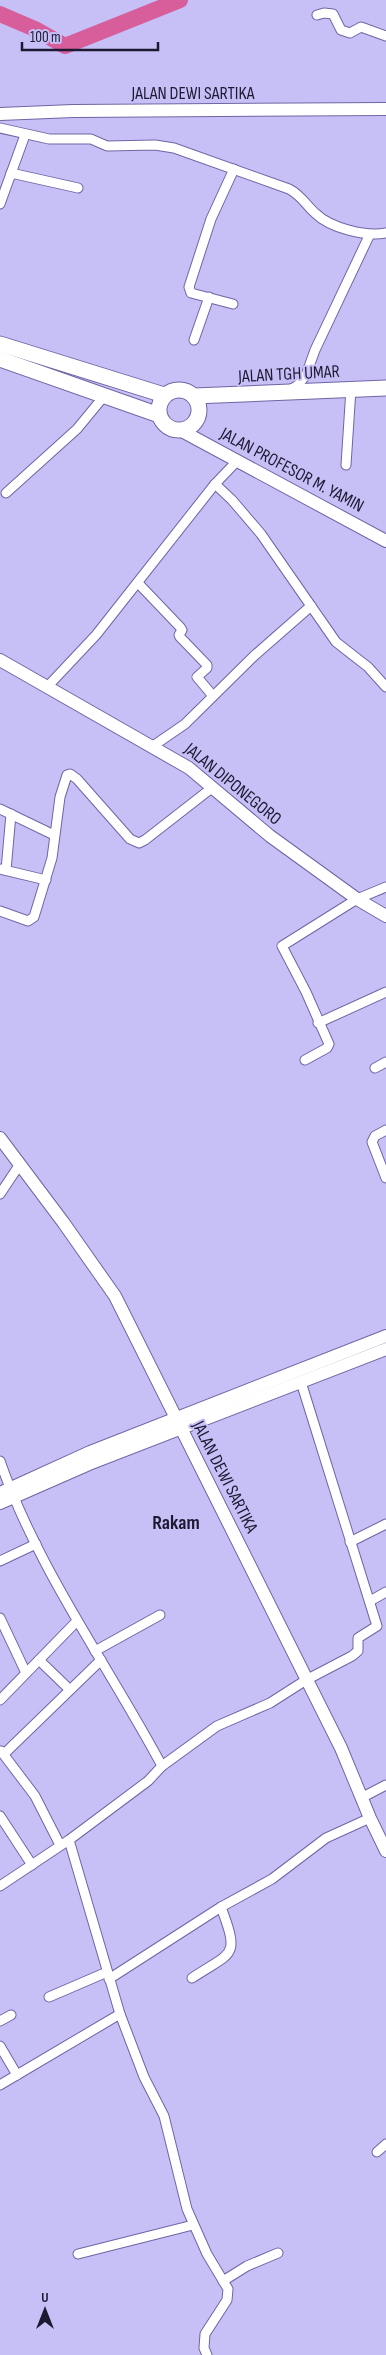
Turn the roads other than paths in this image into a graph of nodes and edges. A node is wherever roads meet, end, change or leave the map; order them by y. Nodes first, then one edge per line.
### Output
1 (317, 14) dead end
2 (386, 36) edge
3 (386, 109) edge
4 (0, 114) edge
5 (0, 128) edge
6 (25, 135) junction
7 (234, 169) junction
8 (11, 173) junction
9 (78, 188) dead end
10 (0, 204) edge
11 (386, 234) edge
12 (369, 236) junction
13 (209, 297) junction
14 (233, 304) dead end
15 (194, 340) dead end
16 (0, 344) edge
17 (0, 359) edge
18 (386, 388) edge
19 (351, 389) junction
20 (286, 392) junction
21 (105, 395) junction
22 (164, 395) junction
23 (194, 396) junction
24 (159, 415) junction
25 (180, 430) junction
26 (238, 460) junction
27 (346, 465) dead end
28 (215, 484) junction
29 (6, 493) dead end
30 (386, 541) edge
31 (138, 583) junction
32 (311, 606) junction
33 (0, 660) edge
34 (48, 686) junction
35 (386, 687) edge
36 (213, 696) junction
37 (153, 746) junction
38 (214, 787) junction
39 (0, 809) edge
40 (11, 814) junction
41 (54, 835) junction
42 (3, 869) edge
43 (46, 880) junction
44 (386, 887) edge
45 (357, 899) junction
46 (0, 911) edge
47 (386, 916) edge
48 (386, 992) edge
49 (318, 1023) junction
50 (305, 1060) dead end
51 (386, 1062) edge
52 (375, 1068) dead end
53 (386, 1130) edge
54 (0, 1138) edge
55 (20, 1164) junction
56 (386, 1178) edge
57 (0, 1194) edge
58 (386, 1336) edge
59 (386, 1348) edge
60 (306, 1376) junction
61 (178, 1423) junction
62 (0, 1461) edge
63 (8, 1492) edge
64 (0, 1503) edge
65 (386, 1524) edge
66 (350, 1542) junction
67 (36, 1544) junction
68 (0, 1561) edge
69 (386, 1592) edge
70 (370, 1601) junction
71 (160, 1614) dead end
72 (0, 1618) edge
73 (76, 1621) junction
74 (95, 1650) junction
75 (39, 1660) junction
76 (101, 1660) junction
77 (26, 1673) junction
78 (306, 1680) junction
79 (69, 1689) junction
80 (0, 1700) edge
81 (2, 1752) edge
82 (162, 1766) junction
83 (386, 1784) edge
84 (361, 1798) junction
85 (0, 1816) edge
86 (370, 1818) junction
87 (69, 1840) junction
88 (60, 1845) junction
89 (386, 1851) edge
90 (32, 1865) junction
91 (1, 1884) edge
92 (221, 1907) junction
93 (108, 1975) junction
94 (192, 1978) dead end
95 (49, 1997) dead end
96 (120, 2014) junction
97 (11, 2015) dead end
98 (0, 2021) edge
99 (0, 2046) edge
100 (17, 2075) junction
101 (0, 2085) edge
102 (386, 2144) edge
103 (377, 2152) dead end
104 (193, 2226) junction
105 (278, 2253) dead end
106 (78, 2254) dead end
107 (223, 2281) junction
108 (207, 2355) edge

1 - 2 street
3 - 4 street, JALAN DEWI SARTIKA
5 - 6 street
6 - 7 street
6 - 8 street
7 - 12 street
7 - 13 street
8 - 9 street
8 - 10 street
11 - 12 street
12 - 20 street
13 - 14 street
13 - 15 street
16 - 22 main road
17 - 21 main road
18 - 19 main road, JALAN TGH UMAR
19 - 20 main road, JALAN TGH UMAR
19 - 27 street
20 - 23 main road, JALAN TGH UMAR
21 - 24 main road
21 - 29 street
22 - 23 main road
22 - 24 main road
23 - 25 main road
24 - 25 main road
25 - 26 street, JALAN PROFESOR M. YAMIN
26 - 28 street
26 - 30 street, JALAN PROFESOR M. YAMIN
28 - 31 street
28 - 32 street
31 - 34 street
31 - 36 street
32 - 35 street
32 - 36 street
33 - 34 street, JALAN DIPONEGORO
34 - 37 street, JALAN DIPONEGORO
36 - 37 street
37 - 38 street, JALAN DIPONEGORO
38 - 41 street
38 - 45 street, JALAN DIPONEGORO
39 - 40 street
40 - 41 street
40 - 42 street
41 - 43 street
42 - 43 street
43 - 46 street
44 - 45 street
45 - 47 street, JALAN DIPONEGORO
45 - 49 street
48 - 49 street
49 - 50 street
51 - 52 street
53 - 56 street
54 - 55 street, JALAN DEWI SARTIKA
55 - 57 street
55 - 61 street, JALAN DEWI SARTIKA
58 - 60 street
59 - 60 street
60 - 61 street
60 - 66 street
61 - 63 street
61 - 78 street, JALAN DEWI SARTIKA
62 - 63 street
63 - 64 street
63 - 67 street
65 - 66 street
66 - 70 street
67 - 68 street
67 - 73 street
69 - 70 street
70 - 78 street
71 - 74 street
72 - 77 street
73 - 74 street
73 - 75 street
74 - 76 street
75 - 77 street
75 - 79 street
76 - 79 street
76 - 82 street
77 - 80 street
78 - 82 street
78 - 84 street, JALAN DEWI SARTIKA
79 - 81 street
81 - 88 street
82 - 87 street
83 - 84 street
84 - 86 street, JALAN DEWI SARTIKA
85 - 90 street
86 - 89 street, JALAN DEWI SARTIKA
86 - 92 street
87 - 88 street
87 - 93 street
88 - 90 street
90 - 91 street
92 - 93 street
92 - 94 street
93 - 95 street
93 - 96 street
96 - 100 street
96 - 104 street
97 - 98 street
99 - 100 street
100 - 101 street
102 - 103 street
104 - 106 street
104 - 107 street
105 - 107 street
107 - 108 street

